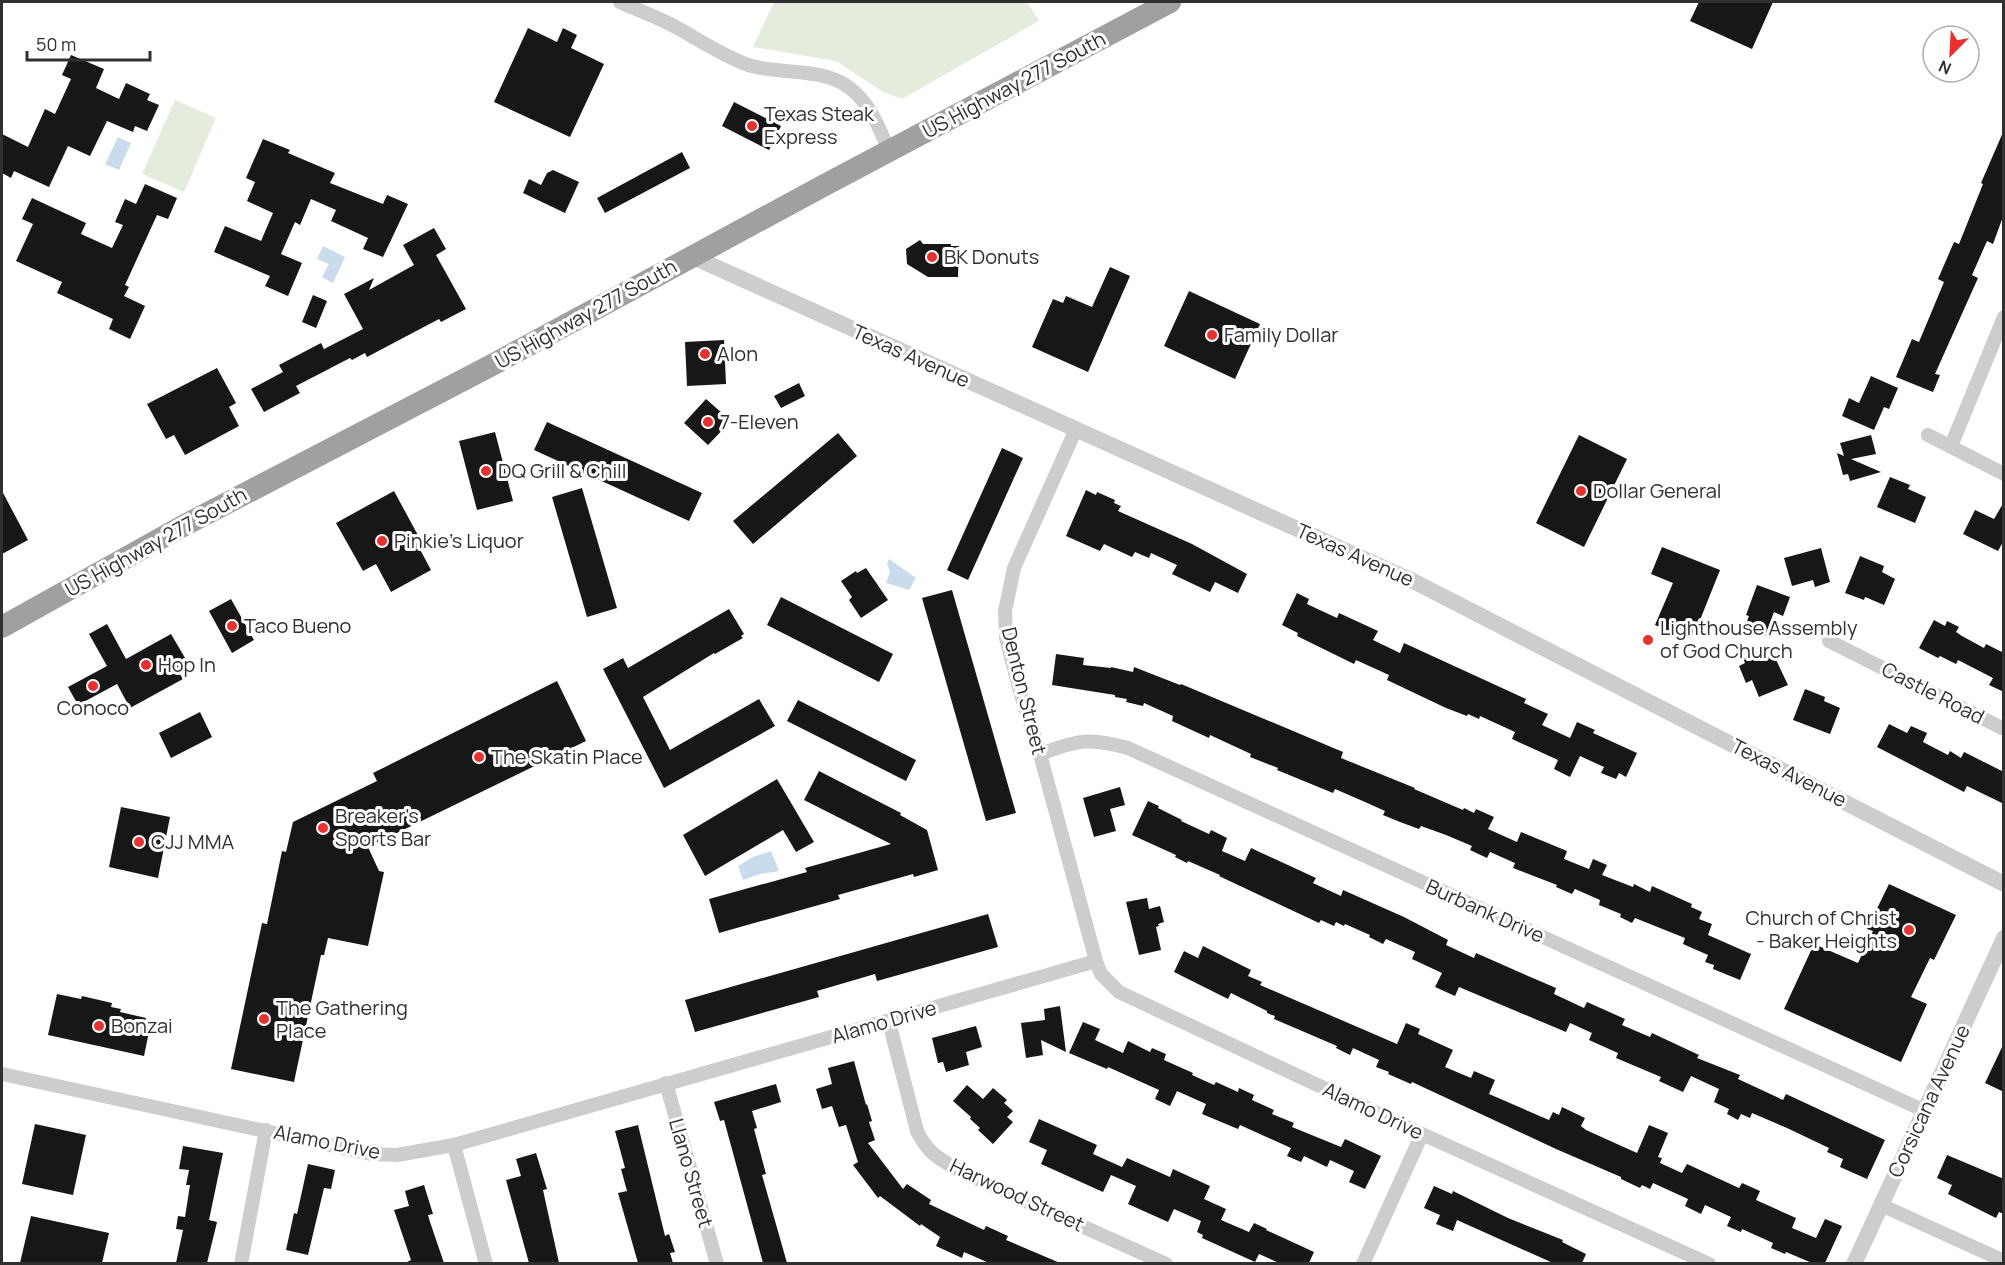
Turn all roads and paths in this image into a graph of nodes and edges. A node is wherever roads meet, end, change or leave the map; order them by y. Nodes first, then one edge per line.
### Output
1 (620, 2) edge
2 (1170, 2) edge
3 (889, 151) junction
4 (692, 256) junction
5 (2004, 317) edge
6 (1076, 429) junction
7 (1928, 435) dead end
8 (1951, 446) junction
9 (2004, 474) edge
10 (2, 623) edge
11 (1830, 641) dead end
12 (2004, 729) edge
13 (1040, 754) junction
14 (2004, 884) edge
15 (2004, 938) edge
16 (1096, 961) junction
17 (889, 1022) junction
18 (2, 1074) edge
19 (666, 1083) junction
20 (1925, 1111) junction
21 (266, 1130) junction
22 (1422, 1134) junction
23 (454, 1145) junction
24 (1881, 1205) junction
25 (2004, 1261) edge
26 (241, 1263) edge
27 (486, 1263) edge
28 (717, 1263) edge
29 (1166, 1263) edge
30 (1363, 1263) edge
31 (1709, 1263) edge
32 (1854, 1263) edge

1 - 3 street
2 - 3 highway, US Highway 277 South
3 - 4 highway, US Highway 277 South
4 - 6 street, Texas Avenue
4 - 10 highway, US Highway 277 South
5 - 8 street
6 - 13 street, Denton Street
6 - 14 street, Texas Avenue
7 - 8 street
8 - 9 street
11 - 12 street, Castle Road
13 - 16 street, Denton Street
13 - 20 street, Burbank Drive
15 - 20 street, Corsicana Avenue
16 - 17 street, Alamo Drive
16 - 22 street, Alamo Drive
17 - 19 street, Alamo Drive
17 - 29 street, Harwood Street
18 - 21 street, Alamo Drive
19 - 23 street, Alamo Drive
19 - 28 street, Llano Street
20 - 24 street, Corsicana Avenue
21 - 23 street, Alamo Drive
21 - 26 street
22 - 30 street
22 - 31 street, Alamo Drive
23 - 27 street
24 - 25 street
24 - 32 street, Corsicana Avenue

